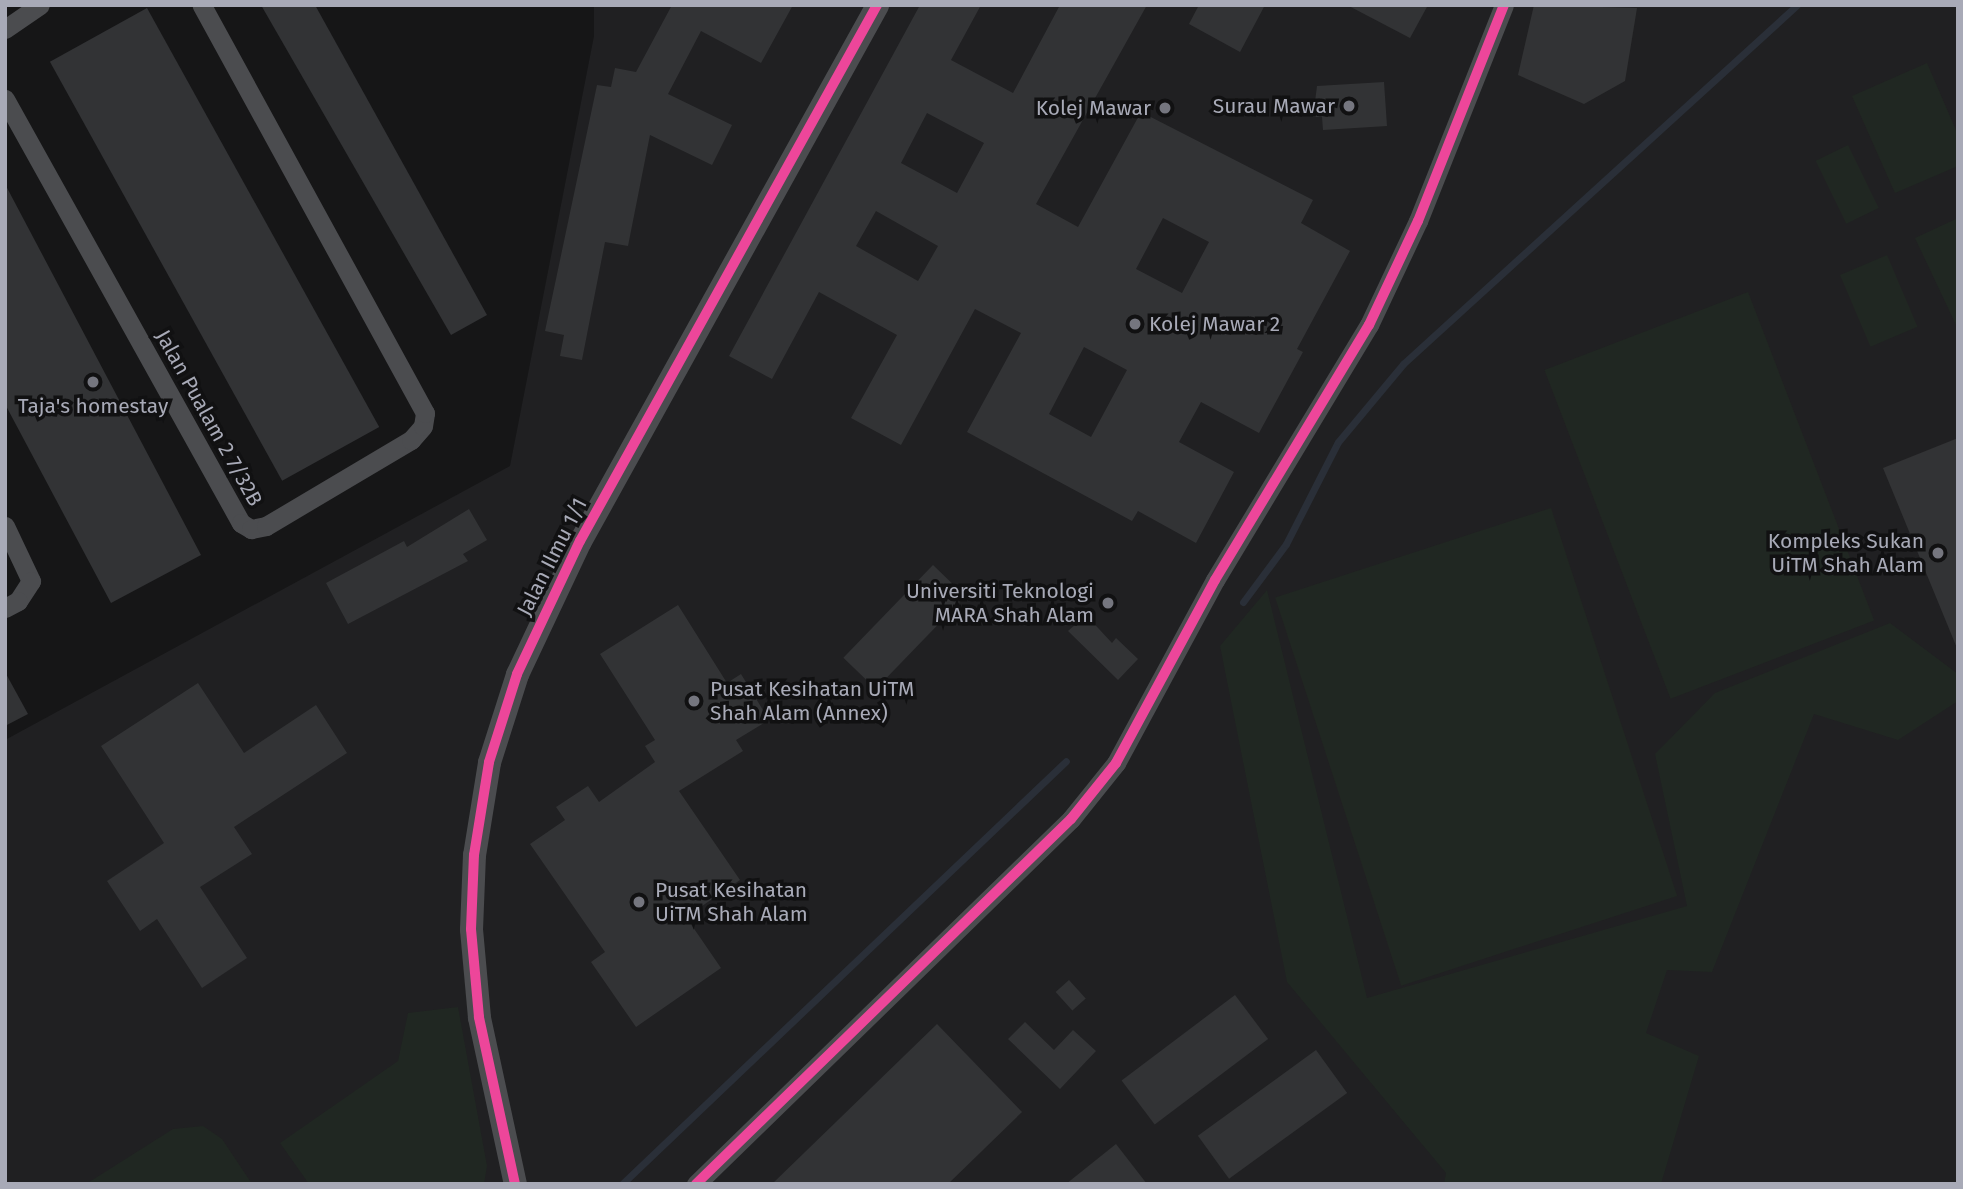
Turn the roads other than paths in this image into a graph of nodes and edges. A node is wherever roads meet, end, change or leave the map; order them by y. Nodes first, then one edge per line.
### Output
1 (40, 5) edge
2 (202, 5) edge
3 (877, 5) edge
4 (1504, 5) edge
5 (5, 29) edge
6 (5, 99) edge
7 (5, 526) edge
8 (5, 608) edge
9 (508, 1150) junction
10 (499, 1184) edge
11 (514, 1184) edge
12 (696, 1184) edge

1 - 5 street
2 - 6 street, Jalan Pualam 2 7/32B
3 - 9 street, Jalan Ilmu 1/1
4 - 12 street
7 - 8 street
9 - 10 street, Jalan Ilmu 1/1
9 - 11 street, Jalan Ilmu 1/1

